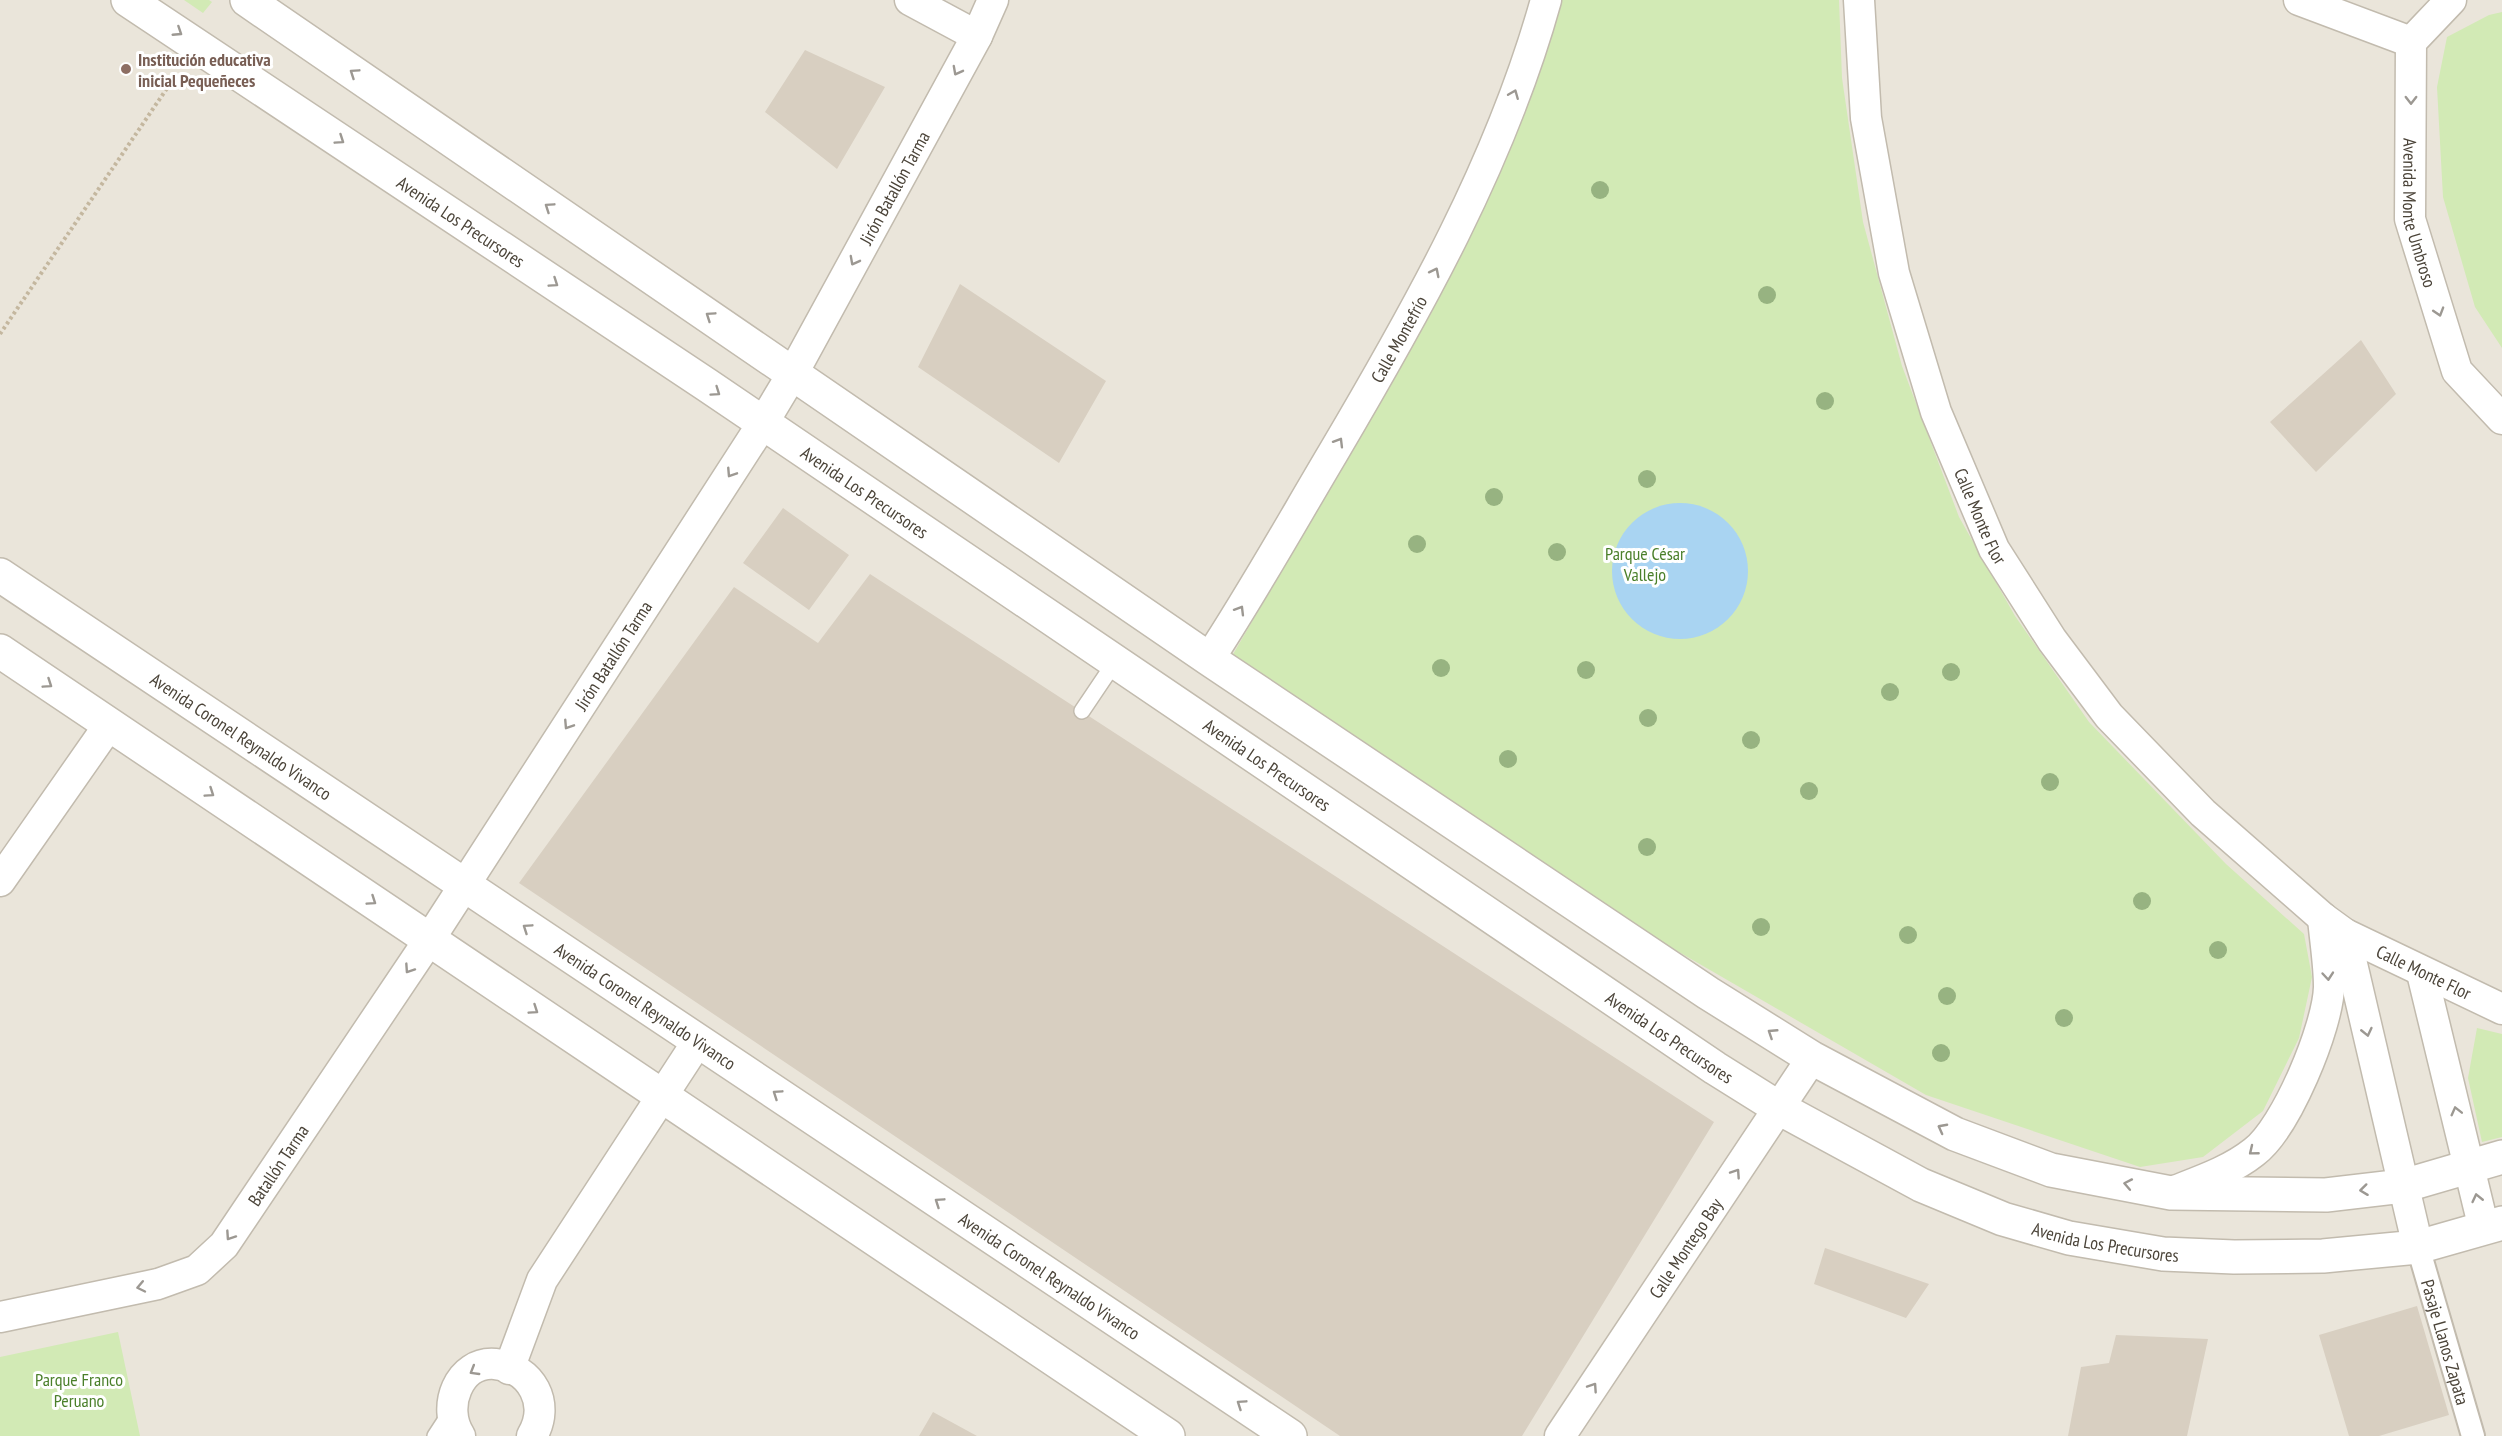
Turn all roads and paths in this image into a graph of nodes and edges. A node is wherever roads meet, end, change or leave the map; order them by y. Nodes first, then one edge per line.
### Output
1 (129, 0) edge
2 (247, 0) edge
3 (910, 0) edge
4 (993, 0) edge
5 (1546, 0) edge
6 (1859, 0) edge
7 (2299, 0) edge
8 (2451, 0) edge
9 (976, 36) junction
10 (2411, 42) junction
11 (197, 44) junction
12 (0, 334) edge
13 (793, 373) junction
14 (2502, 419) edge
15 (763, 423) junction
16 (0, 576) edge
17 (0, 651) edge
18 (1209, 659) junction
19 (1115, 662) junction
20 (1082, 711) dead end
21 (109, 725) junction
22 (0, 881) edge
23 (464, 885) junction
24 (2334, 926) junction
25 (429, 940) junction
26 (2421, 973) junction
27 (2502, 1010) edge
28 (698, 1041) junction
29 (1812, 1058) junction
30 (662, 1096) junction
31 (1779, 1108) junction
32 (2502, 1157) edge
33 (2470, 1167) junction
34 (2403, 1186) junction
35 (2171, 1193) junction
36 (2493, 1226) edge
37 (2418, 1248) junction
38 (0, 1317) edge
39 (509, 1369) junction
40 (448, 1428) edge
41 (532, 1436) edge
42 (1168, 1436) edge
43 (1290, 1436) edge
44 (1560, 1436) edge
45 (2473, 1436) edge

1 -> 11 street, Avenida Los Precursores
13 -> 2 street
3 - 9 street
4 - 9 street, Jirón Batallón Tarma
18 -> 5 street, Calle Montefrío
6 - 24 street, Calle Monte Flor
7 - 10 street
8 - 10 street
9 -> 13 street, Jirón Batallón Tarma
10 -> 14 street, Avenida Monte Umbroso
11 - 12 path
11 -> 15 street, Avenida Los Precursores
13 - 15 street
13 - 18 street
15 - 19 street, Avenida Los Precursores
15 -> 23 street, Jirón Batallón Tarma
16 - 23 street, Avenida Coronel Reynaldo Vivanco
17 -> 21 street
29 -> 18 street
19 - 20 lane
19 - 31 street, Avenida Los Precursores
21 - 22 street
21 -> 25 street
23 - 25 street, Batallón Tarma
28 -> 23 street, Avenida Coronel Reynaldo Vivanco
24 - 26 street, Calle Monte Flor
24 -> 34 street
24 -> 35 street
25 -> 30 street
25 -> 38 street, Batallón Tarma
26 - 27 street, Calle Monte Flor
33 -> 26 street
28 - 30 street
43 -> 28 street, Avenida Coronel Reynaldo Vivanco
29 - 31 street, Calle Montego Bay
35 -> 29 street
30 - 39 street
30 - 42 street
31 - 37 street, Avenida Los Precursores
44 -> 31 street, Calle Montego Bay
32 - 33 street
33 - 34 street
36 -> 33 street
34 -> 35 street
34 - 37 street
36 - 37 street, Avenida Los Precursores
37 - 45 street, Pasaje Llanos Zapata
39 -> 40 street
39 - 41 street

